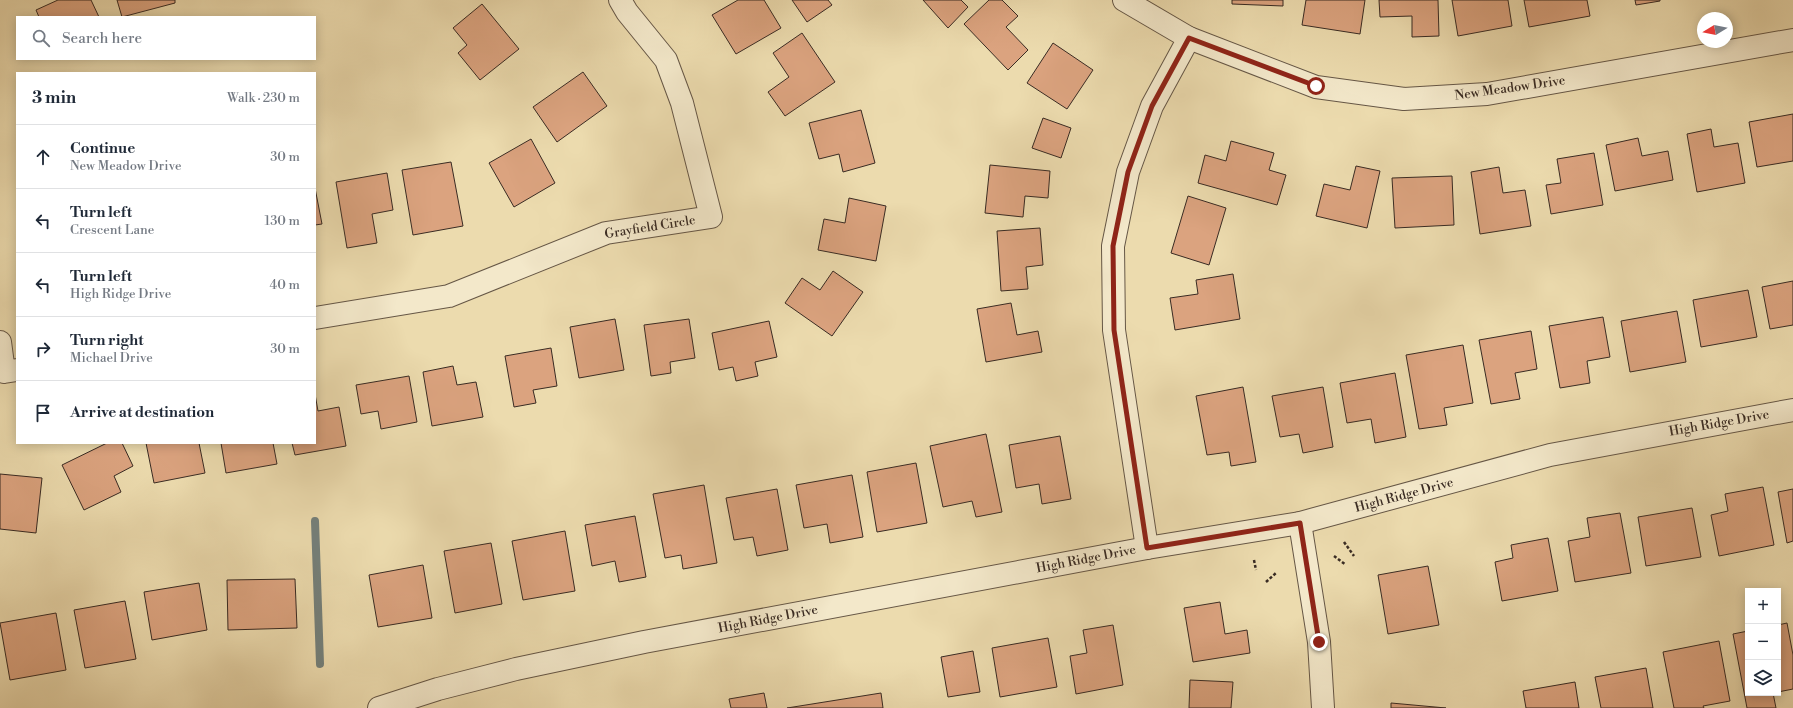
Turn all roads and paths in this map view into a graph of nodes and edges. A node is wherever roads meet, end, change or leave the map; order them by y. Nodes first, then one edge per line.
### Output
1 (620, 0) edge
2 (1124, 0) edge
3 (1189, 38) junction
4 (1793, 40) edge
5 (316, 318) edge
6 (0, 342) edge
7 (16, 370) edge
8 (1793, 410) edge
9 (1300, 523) junction
10 (1344, 542) dead end
11 (1147, 548) junction
12 (1334, 556) dead end
13 (1354, 556) dead end
14 (1254, 560) dead end
15 (1346, 565) dead end
16 (1256, 570) dead end
17 (1276, 573) dead end
18 (1266, 582) dead end
19 (379, 708) edge
20 (1323, 708) edge

1 - 5 street, Grayfield Circle
2 - 3 street, New Meadow Drive
3 - 4 street, New Meadow Drive
3 - 11 street
6 - 7 street
8 - 9 street, High Ridge Drive
9 - 11 street, High Ridge Drive
9 - 20 street
10 - 13 path
11 - 19 street, High Ridge Drive
12 - 15 path
14 - 16 path
17 - 18 path

